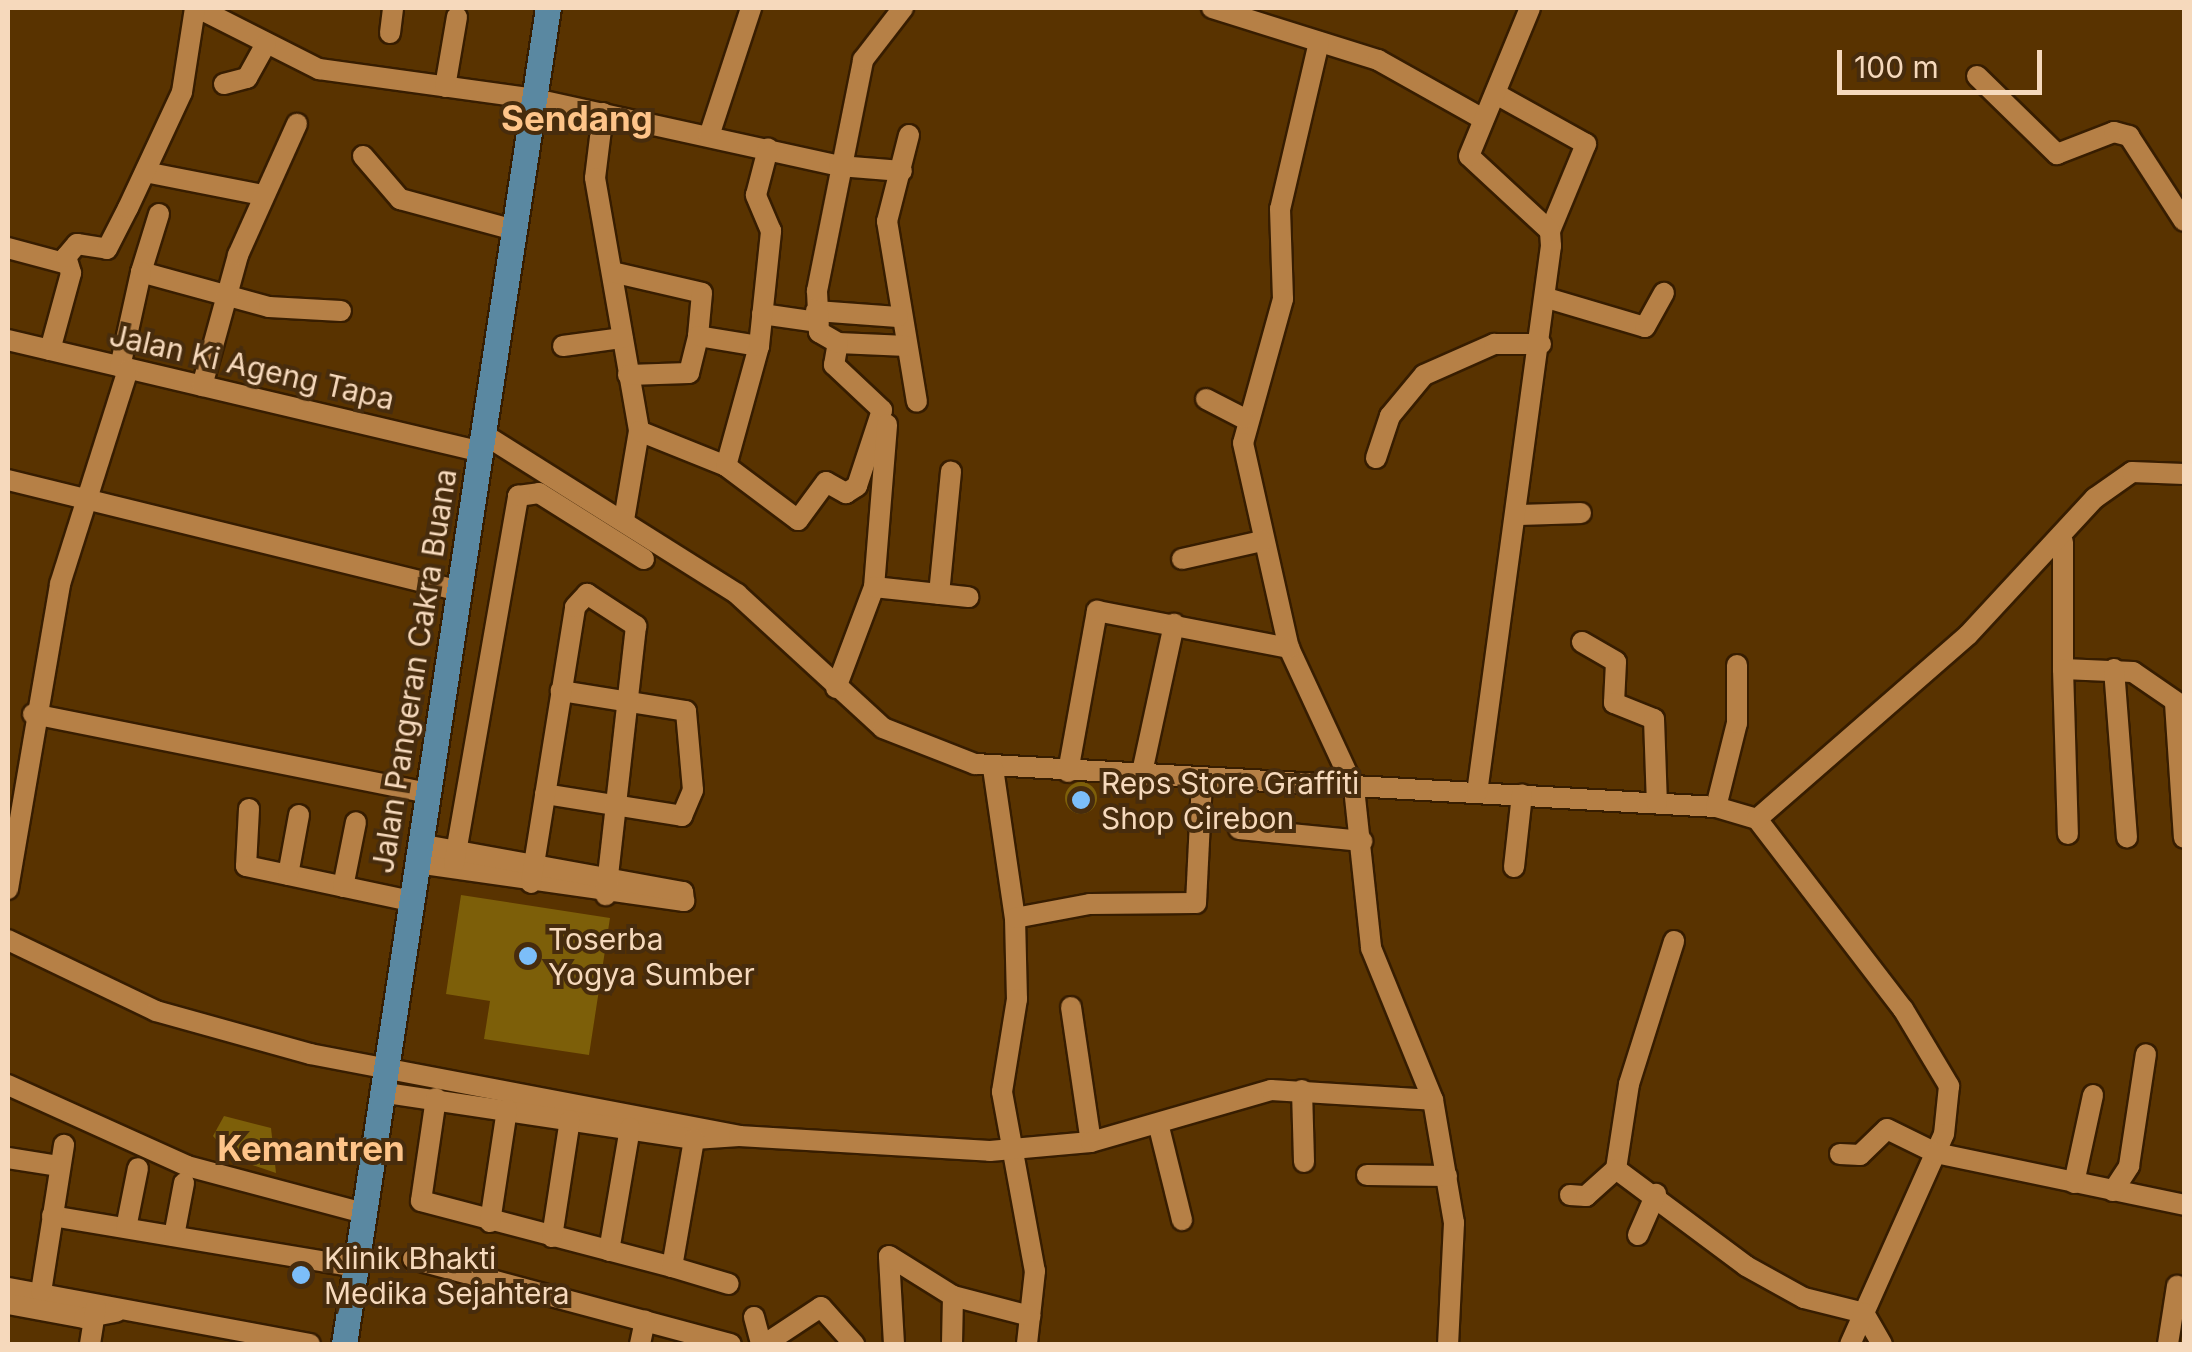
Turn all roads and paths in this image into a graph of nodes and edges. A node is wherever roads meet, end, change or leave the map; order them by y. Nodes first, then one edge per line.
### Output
1 (196, 8) edge
2 (249, 8) edge
3 (393, 8) edge
4 (548, 8) edge
5 (750, 8) edge
6 (903, 8) edge
7 (1212, 8) edge
8 (1273, 8) edge
9 (1530, 8) edge
10 (222, 13) edge
11 (457, 17) dead end
12 (240, 29) junction
13 (1266, 30) junction
14 (390, 32) dead end
15 (1319, 42) junction
16 (266, 44) junction
17 (1978, 76) dead end
18 (224, 84) dead end
19 (445, 87) junction
20 (1496, 94) junction
21 (536, 99) junction
22 (604, 113) junction
23 (1483, 118) junction
24 (297, 124) dead end
25 (910, 135) dead end
26 (709, 136) junction
27 (768, 150) junction
28 (364, 156) dead end
29 (838, 166) junction
30 (902, 171) junction
31 (145, 172) junction
32 (262, 195) junction
33 (159, 214) dead end
34 (2184, 222) edge
35 (514, 230) junction
36 (1550, 231) junction
37 (8, 248) edge
38 (64, 263) junction
39 (141, 272) junction
40 (612, 272) junction
41 (1664, 293) dead end
42 (228, 296) junction
43 (1547, 298) junction
44 (341, 311) dead end
45 (762, 314) junction
46 (817, 317) junction
47 (898, 318) junction
48 (698, 336) junction
49 (622, 338) junction
50 (8, 340) edge
51 (838, 342) junction
52 (1541, 344) junction
53 (563, 346) dead end
54 (759, 346) junction
55 (907, 346) junction
56 (50, 350) junction
57 (124, 368) junction
58 (628, 375) junction
59 (202, 386) junction
60 (1206, 399) dead end
61 (917, 402) dead end
62 (635, 418) junction
63 (1243, 418) junction
64 (887, 425) dead end
65 (484, 443) junction
66 (1376, 458) dead end
67 (726, 466) junction
68 (951, 472) dead end
69 (2184, 474) edge
70 (8, 480) edge
71 (83, 501) junction
72 (575, 501) junction
73 (1581, 513) dead end
74 (1521, 516) junction
75 (624, 520) junction
76 (1262, 541) junction
77 (2050, 551) junction
78 (644, 559) dead end
79 (1182, 559) dead end
80 (874, 588) junction
81 (461, 590) junction
82 (939, 594) junction
83 (968, 597) dead end
84 (1174, 624) junction
85 (1582, 642) dead end
86 (1289, 648) junction
87 (1737, 665) dead end
88 (2062, 668) junction
89 (2114, 669) junction
90 (836, 688) junction
91 (562, 691) junction
92 (625, 699) junction
93 (2180, 705) edge
94 (34, 714) junction
95 (993, 768) junction
96 (1068, 772) junction
97 (1141, 777) junction
98 (1202, 780) junction
99 (1354, 788) junction
100 (1477, 792) junction
101 (427, 794) junction
102 (546, 794) junction
103 (1522, 794) junction
104 (13, 800) edge
105 (1658, 804) junction
106 (617, 805) junction
107 (1716, 807) junction
108 (249, 809) dead end
109 (299, 815) dead end
110 (1757, 819) junction
111 (356, 822) dead end
112 (1239, 829) dead end
113 (2068, 834) dead end
114 (2127, 838) dead end
115 (2184, 838) edge
116 (1362, 841) junction
117 (418, 853) junction
118 (454, 859) junction
119 (1514, 868) dead end
120 (288, 875) junction
121 (532, 875) junction
122 (343, 886) junction
123 (8, 888) edge
124 (411, 901) junction
125 (1015, 918) junction
126 (8, 940) edge
127 (1674, 941) dead end
128 (1070, 1006) dead end
129 (2146, 1054) dead end
130 (382, 1081) junction
131 (8, 1085) edge
132 (1302, 1090) junction
133 (2093, 1095) dead end
134 (436, 1098) junction
135 (1433, 1100) junction
136 (507, 1110) junction
137 (570, 1120) junction
138 (1159, 1127) junction
139 (630, 1128) junction
140 (739, 1136) junction
141 (694, 1139) junction
142 (1092, 1142) junction
143 (64, 1144) dead end
144 (1012, 1150) junction
145 (1936, 1153) junction
146 (1840, 1154) dead end
147 (8, 1158) edge
148 (1304, 1162) dead end
149 (59, 1166) junction
150 (138, 1168) dead end
151 (1616, 1169) junction
152 (1367, 1174) dead end
153 (1448, 1176) junction
154 (184, 1182) dead end
155 (2074, 1183) junction
156 (2113, 1191) junction
157 (1656, 1194) junction
158 (1570, 1195) dead end
159 (2184, 1205) edge
160 (364, 1213) junction
161 (52, 1216) junction
162 (1182, 1220) dead end
163 (490, 1222) junction
164 (126, 1228) junction
165 (1638, 1235) dead end
166 (174, 1236) junction
167 (552, 1237) junction
168 (610, 1251) junction
169 (413, 1259) dead end
170 (356, 1267) junction
171 (672, 1267) junction
172 (729, 1284) dead end
173 (2177, 1286) dead end
174 (8, 1288) edge
175 (41, 1292) junction
176 (953, 1296) junction
177 (8, 1304) edge
178 (103, 1311) junction
179 (1864, 1314) junction
180 (1030, 1316) junction
181 (754, 1317) dead end
182 (644, 1321) junction
183 (90, 1344) edge
184 (310, 1344) edge
185 (344, 1344) edge
186 (640, 1344) edge
187 (732, 1344) edge
188 (763, 1344) edge
189 (854, 1344) edge
190 (894, 1344) edge
191 (952, 1344) edge
192 (1026, 1344) edge
193 (1448, 1344) edge
194 (1850, 1344) edge
195 (1882, 1344) edge
196 (2168, 1344) edge

1 - 10 street
1 - 31 street
2 - 12 street
3 - 14 street
4 - 21 main road, Jalan Pangeran Cakra Buana
5 - 26 street
6 - 29 street
7 - 13 street
8 - 13 street
9 - 20 street
10 - 12 street
11 - 19 street
12 - 16 street
13 - 15 street
15 - 23 street
15 - 63 street
16 - 18 street
16 - 19 street
17 - 34 street
19 - 21 street
20 - 23 street
20 - 36 street
21 - 22 street
21 - 35 main road, Jalan Pangeran Cakra Buana
22 - 26 street
22 - 40 street
23 - 36 street
24 - 32 street
25 - 30 street
26 - 27 street
27 - 29 street
27 - 45 street
28 - 35 street
29 - 30 street
29 - 46 street
30 - 47 street
31 - 32 street
31 - 38 street
32 - 42 street
33 - 39 street
35 - 65 main road, Jalan Pangeran Cakra Buana
36 - 43 street
37 - 38 street
38 - 56 street
39 - 42 street
39 - 57 street
40 - 48 street
40 - 49 street
41 - 43 street
42 - 44 street
42 - 59 street
43 - 52 street
45 - 46 street
45 - 54 street
46 - 47 street
46 - 51 street
47 - 55 street
48 - 54 street
48 - 58 street
49 - 53 street
49 - 58 street
50 - 56 street, Jalan Ki Ageng Tapa
51 - 55 street
51 - 67 street
52 - 66 street
52 - 74 street
54 - 67 street
55 - 61 street
56 - 57 street, Jalan Ki Ageng Tapa
57 - 59 street, Jalan Ki Ageng Tapa
57 - 71 street
58 - 62 street
59 - 65 street, Jalan Ki Ageng Tapa
60 - 63 street
62 - 67 street
62 - 75 street
63 - 76 street
64 - 80 street
65 - 72 street, Jalan Ki Ageng Tapa
65 - 81 main road, Jalan Pangeran Cakra Buana
68 - 82 street
69 - 77 street
70 - 71 street
71 - 81 street
71 - 94 street
72 - 75 street
72 - 78 street
72 - 118 street
73 - 74 street
74 - 100 street
75 - 90 street
76 - 79 street
76 - 86 street
77 - 88 street
77 - 110 street
80 - 82 street
80 - 90 street
81 - 101 main road, Jalan Pangeran Cakra Buana
82 - 83 street
84 - 86 street
84 - 96 street
84 - 97 street
85 - 105 street
86 - 99 street
87 - 107 street
88 - 89 street
88 - 113 street
89 - 93 street
89 - 114 street
90 - 95 street
91 - 92 street
91 - 92 street
91 - 102 street
92 - 106 street
92 - 106 street
93 - 115 street
94 - 101 street
94 - 104 street
95 - 96 street
95 - 125 street
96 - 97 street
97 - 98 street
98 - 99 street
98 - 125 street
99 - 100 street
99 - 116 street
100 - 103 street
101 - 117 main road, Jalan Pangeran Cakra Buana
102 - 106 street
102 - 121 street
103 - 105 street
103 - 119 street
104 - 123 street
105 - 107 street
106 - 121 street
107 - 110 street
108 - 120 street
109 - 120 street
110 - 145 street
111 - 122 street
112 - 116 street
116 - 135 street
117 - 118 street
117 - 124 main road, Jalan Pangeran Cakra Buana
118 - 121 street
120 - 122 street
122 - 124 street
124 - 130 main road, Jalan Pangeran Cakra Buana
125 - 144 street
126 - 130 street
127 - 151 street
128 - 142 street
129 - 156 street
130 - 134 street
130 - 140 street
130 - 160 main road, Jalan Pangeran Cakra Buana
131 - 160 street
132 - 135 street
132 - 138 street
132 - 148 street
133 - 155 street
134 - 136 street
134 - 163 street
135 - 153 street
136 - 137 street
136 - 163 street
137 - 139 street
137 - 167 street
138 - 142 street
138 - 162 street
139 - 141 street
139 - 168 street
140 - 141 street
140 - 144 street
141 - 171 street
142 - 144 street
143 - 149 street
144 - 180 street
145 - 146 street
145 - 155 street
145 - 179 street
147 - 149 street
149 - 161 street
150 - 164 street
151 - 157 street
151 - 158 street
152 - 153 street
153 - 193 street
154 - 166 street
155 - 156 street
156 - 159 street
157 - 165 street
157 - 179 street
160 - 170 main road, Jalan Pangeran Cakra Buana
161 - 164 street
161 - 175 street
163 - 167 street
164 - 166 street
166 - 170 street
167 - 168 street
168 - 171 street
169 - 182 street
170 - 185 main road, Jalan Pangeran Cakra Buana
171 - 172 street
173 - 196 street
174 - 175 street
175 - 178 street
176 - 180 street
176 - 190 street
176 - 191 street
177 - 178 street
178 - 183 street
178 - 184 street
179 - 194 street
179 - 195 street
180 - 192 street
181 - 188 street
182 - 186 street
182 - 187 street
188 - 189 street

